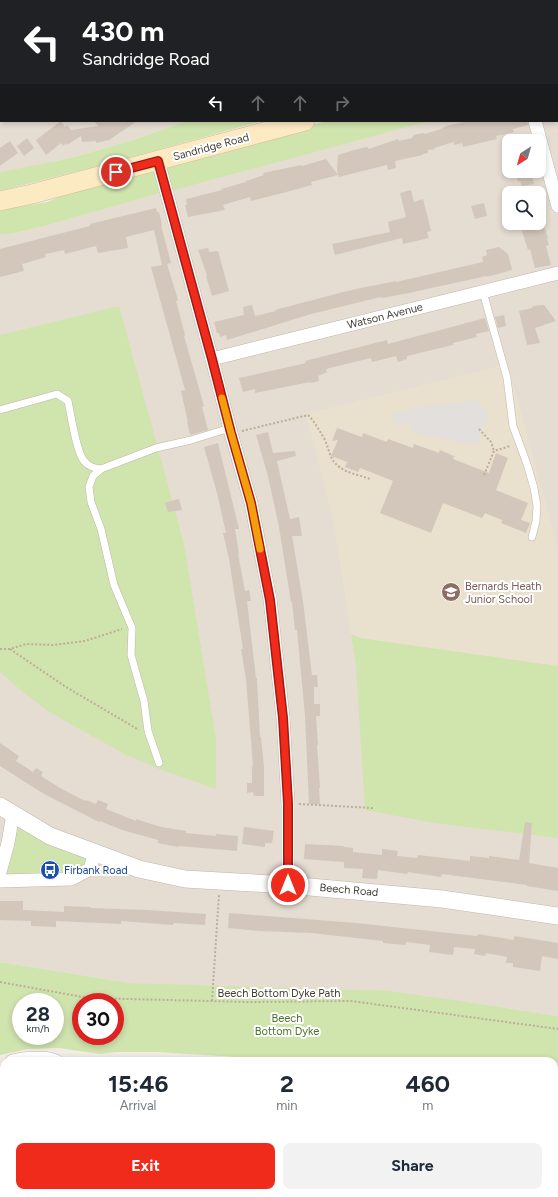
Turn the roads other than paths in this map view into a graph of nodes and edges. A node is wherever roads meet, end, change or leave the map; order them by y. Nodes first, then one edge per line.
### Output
1 (301, 122) edge
2 (535, 122) edge
3 (158, 161) junction
4 (555, 184) edge
5 (0, 201) edge
6 (558, 206) edge
7 (558, 273) edge
8 (484, 292) junction
9 (212, 359) junction
10 (0, 410) edge
11 (230, 431) junction
12 (101, 469) junction
13 (532, 537) dead end
14 (159, 763) dead end
15 (6, 810) edge
16 (95, 853) junction
17 (0, 872) edge
18 (0, 881) edge
19 (288, 885) junction
20 (558, 916) edge

1 - 3 main road, Sandridge Road
2 - 4 street
3 - 5 main road, Sandridge Road
3 - 9 street
4 - 6 street
7 - 8 street, Watson Avenue
8 - 9 street, Watson Avenue
8 - 13 lane
9 - 11 street
10 - 12 lane
11 - 12 lane
11 - 19 street
12 - 14 lane
15 - 16 street, Beech Road
15 - 17 street, Beech Road
16 - 18 street
16 - 19 street, Beech Road
19 - 20 street, Beech Road

